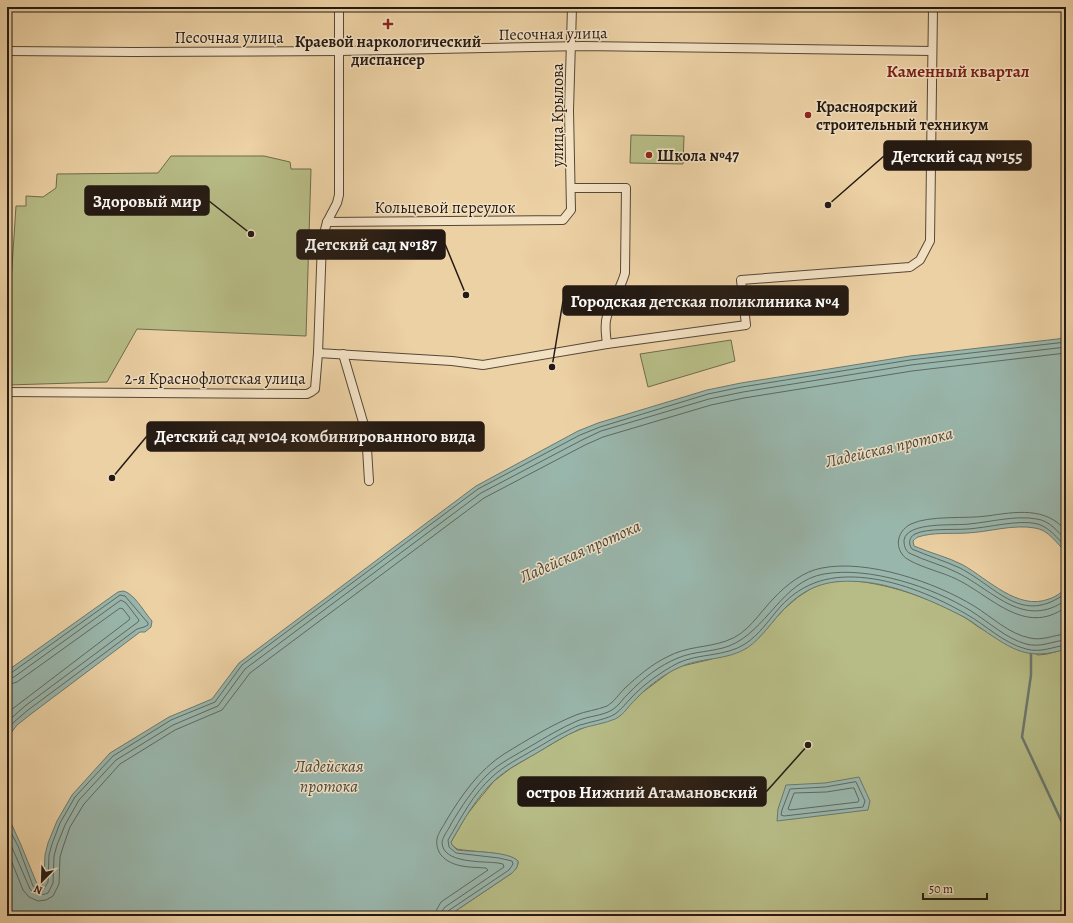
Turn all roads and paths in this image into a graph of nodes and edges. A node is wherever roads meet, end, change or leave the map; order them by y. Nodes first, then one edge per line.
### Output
1 (339, 7) edge
2 (572, 7) edge
3 (933, 7) edge
4 (571, 46) junction
5 (7, 51) edge
6 (340, 51) junction
7 (932, 51) junction
8 (570, 188) junction
9 (563, 220) joint
10 (327, 222) junction
11 (607, 344) junction
12 (318, 353) junction
13 (343, 354) junction
14 (7, 392) edge
15 (369, 481) dead end

1 - 6 street
2 - 4 street, улица Крылова
3 - 7 street
4 - 6 street, Песочная улица
4 - 7 street, Песочная улица
4 - 8 street, улица Крылова
5 - 6 street, Песочная улица
6 - 10 street
7 - 11 street, 2-я Краснофлотская улица
8 - 9 street, улица Крылова
8 - 11 street
9 - 10 street, Кольцевой переулок
10 - 12 street
11 - 13 street, 2-я Краснофлотская улица
12 - 13 street, 2-я Краснофлотская улица
12 - 14 street, 2-я Краснофлотская улица
13 - 15 street

